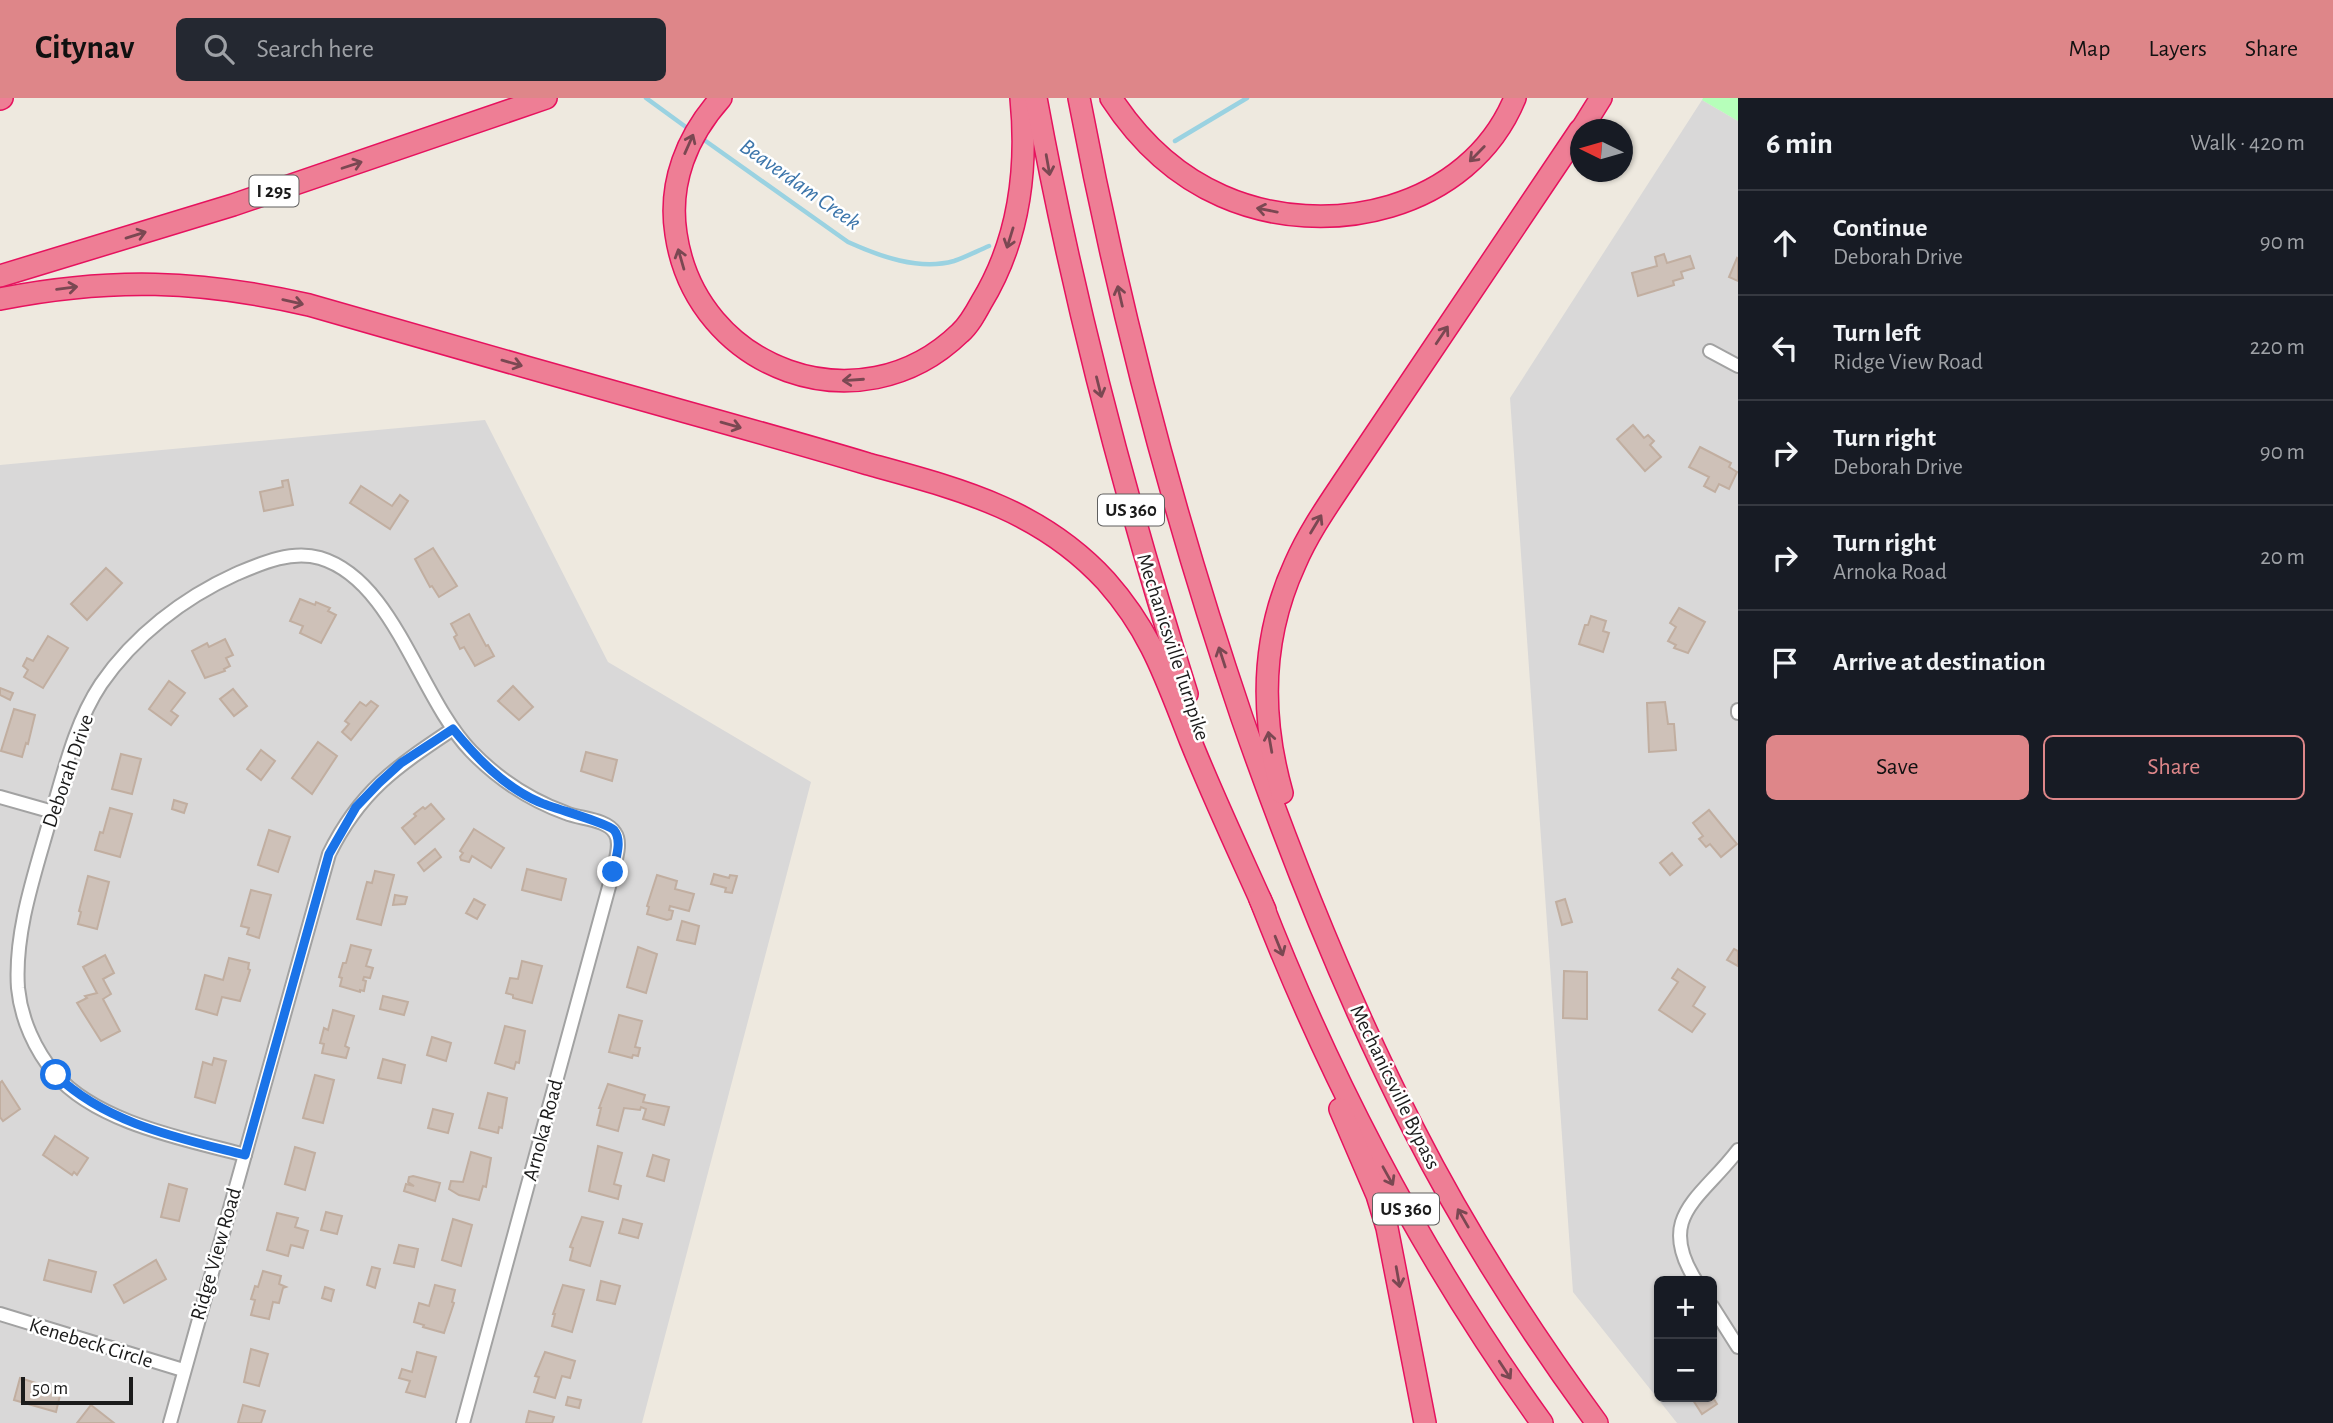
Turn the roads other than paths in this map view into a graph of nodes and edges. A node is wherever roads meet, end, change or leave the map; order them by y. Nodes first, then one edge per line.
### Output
1 (546, 98) edge
2 (721, 98) edge
3 (1021, 98) edge
4 (1036, 98) edge
5 (1079, 98) edge
6 (1111, 98) edge
7 (1515, 98) edge
8 (1601, 98) edge
9 (1588, 119) edge
10 (1570, 146) edge
11 (0, 276) edge
12 (0, 299) edge
13 (1710, 351) dead end
14 (1738, 366) edge
15 (453, 729) junction
16 (0, 797) edge
17 (52, 812) junction
18 (617, 836) joint
19 (1303, 882) joint
20 (1265, 910) junction
21 (1294, 982) junction
22 (1391, 1084) junction
23 (1738, 1150) edge
24 (245, 1155) junction
25 (1498, 1276) junction
26 (1694, 1276) edge
27 (0, 1314) edge
28 (1717, 1314) edge
29 (1738, 1347) edge
30 (183, 1370) junction
31 (170, 1423) edge
32 (463, 1423) edge
33 (1425, 1423) edge
34 (1542, 1423) edge
35 (1597, 1423) edge
36 (1611, 1423) edge

11 -> 1 highway, I 295
3 -> 2 highway
4 -> 20 highway, Mechanicsville Turnpike / US 360
19 -> 5 highway, Mechanicsville Turnpike / US 360
7 -> 6 highway
8 - 9 highway
22 -> 10 highway
12 -> 20 highway
13 - 14 street
15 - 17 street, Deborah Drive
15 - 18 street, Deborah Drive
15 - 24 street, Ridge View Road
16 - 17 street
17 - 24 street, Deborah Drive
18 - 32 street, Arnoka Road
19 - 22 highway, Mechanicsville Bypass / US 360
20 -> 21 highway, Mechanicsville Turnpike / US 360
21 -> 33 highway
21 -> 34 highway, US 360
25 -> 22 highway, Mechanicsville Bypass / US 360
23 - 26 street
24 - 30 street, Ridge View Road
25 - 35 highway, Mechanicsville Bypass / US 360
25 - 36 highway
27 - 30 street, Kenebeck Circle
28 - 29 street
30 - 31 street, Ridge View Road

